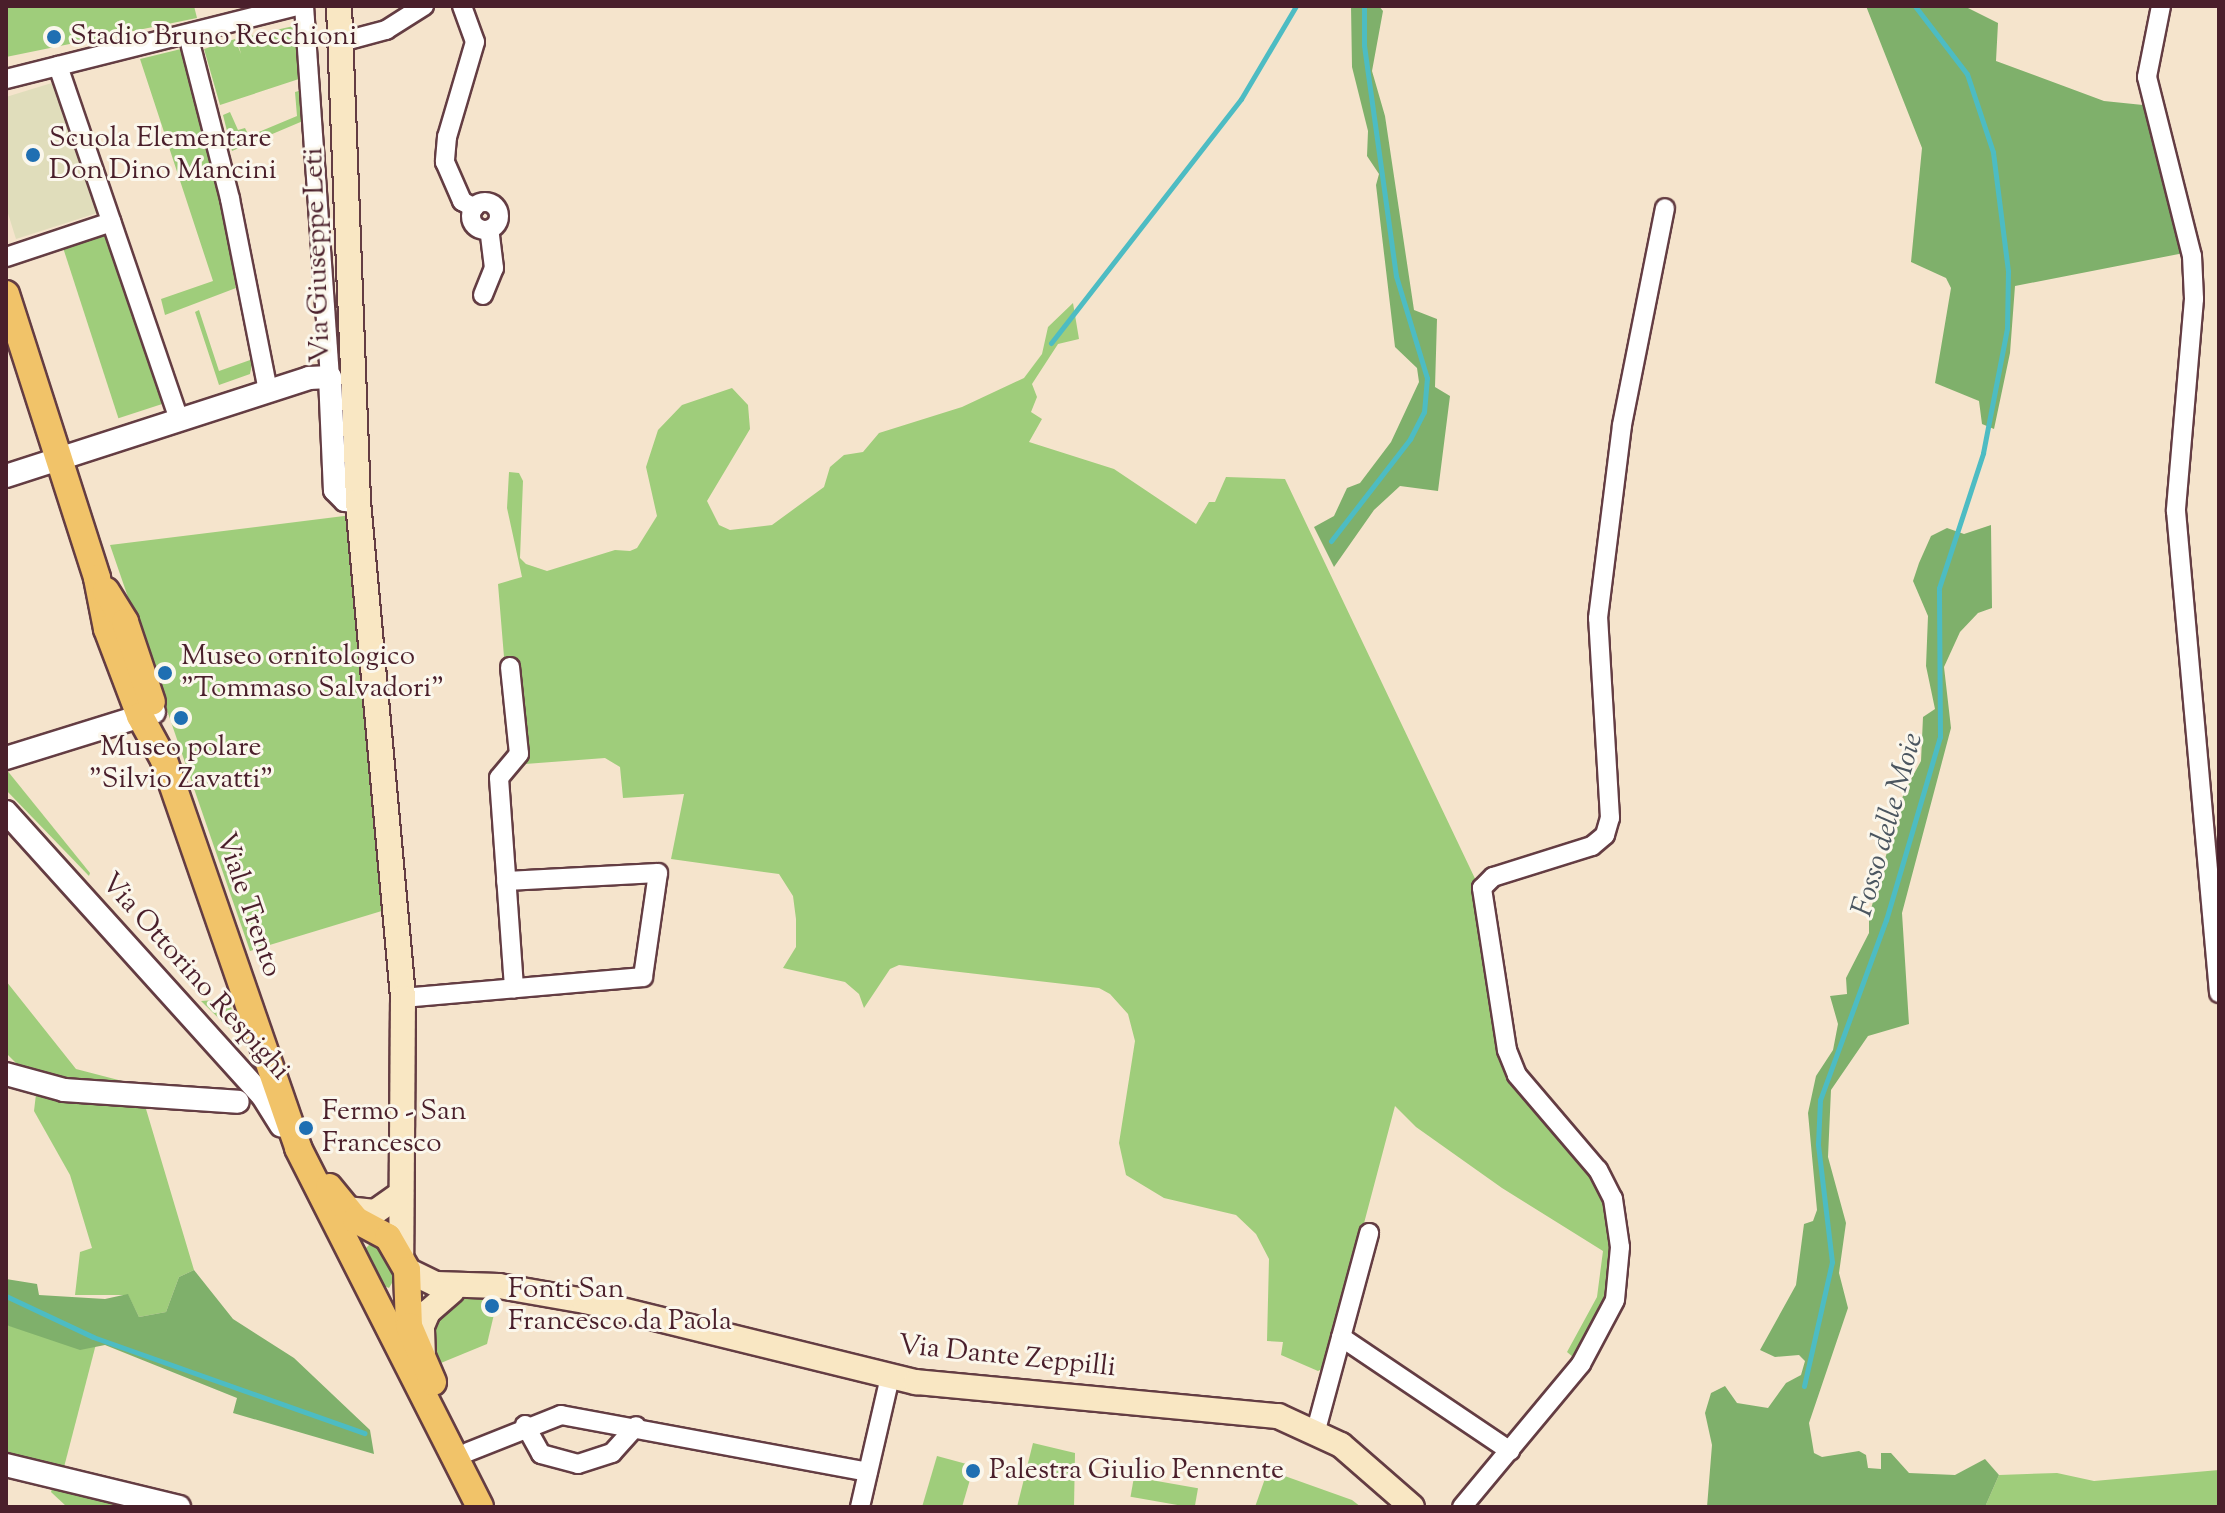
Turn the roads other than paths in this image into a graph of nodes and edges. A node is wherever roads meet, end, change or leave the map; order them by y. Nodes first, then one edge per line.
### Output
1 (296, 6) edge
2 (304, 6) edge
3 (339, 6) edge
4 (424, 6) edge
5 (462, 6) edge
6 (2161, 6) edge
7 (188, 35) junction
8 (341, 42) junction
9 (58, 66) junction
10 (6, 79) edge
11 (1665, 208) dead end
12 (111, 222) junction
13 (6, 257) edge
14 (6, 294) edge
15 (483, 295) dead end
16 (330, 377) junction
17 (268, 391) junction
18 (179, 420) junction
19 (59, 459) junction
20 (6, 476) edge
21 (358, 502) junction
22 (510, 667) dead end
23 (148, 714) junction
24 (6, 758) edge
25 (6, 812) edge
26 (506, 881) junction
27 (514, 988) junction
28 (2219, 993) edge
29 (403, 998) junction
30 (7, 1073) edge
31 (255, 1086) junction
32 (401, 1194) junction
33 (320, 1195) junction
34 (346, 1209) junction
35 (371, 1230) junction
36 (1369, 1233) dead end
37 (350, 1255) junction
38 (404, 1264) junction
39 (479, 1286) junction
40 (452, 1291) junction
41 (371, 1297) junction
42 (405, 1297) junction
43 (1341, 1337) junction
44 (423, 1361) junction
45 (890, 1377) junction
46 (525, 1425) junction
47 (636, 1426) junction
48 (1316, 1430) junction
49 (1510, 1451) junction
50 (468, 1452) junction
51 (6, 1465) edge
52 (868, 1472) junction
53 (179, 1507) edge
54 (480, 1507) edge
55 (495, 1507) edge
56 (860, 1507) edge
57 (1412, 1507) edge
58 (1462, 1507) edge

1 - 7 street
2 - 16 street
3 - 8 main road, Via Giuseppe Leti
4 - 8 street
5 - 15 street
6 - 28 street
7 - 9 street
7 - 17 street
8 - 21 main road, Via Giuseppe Leti
9 - 10 street
9 - 12 street
11 - 49 street
12 - 13 street
12 - 18 street
14 - 19 main road, Viale Trento
16 - 17 street
16 - 21 street
17 - 18 street
18 - 19 street
19 - 20 street
19 - 23 main road, Viale Trento
21 - 29 main road, Via Giuseppe Leti
22 - 26 street
23 - 24 street
23 - 31 main road, Viale Trento
25 - 31 street, Via Ottorino Respighi
26 - 27 street
26 - 27 street
27 - 29 street
29 - 32 main road, Via Giuseppe Leti
30 - 31 street
31 - 33 street, Via Ottorino Respighi
31 - 33 main road, Viale Trento
31 - 34 main road, Viale Trento
32 - 34 main road
32 - 35 main road
32 - 38 main road, Via Giuseppe Leti
33 - 37 main road, Viale Trento
34 - 35 main road, Viale Trento
35 - 37 main road
35 - 38 main road, Viale Trento
36 - 43 street
37 - 41 main road, Viale Trento
38 - 39 main road, Via Dante Zeppilli
38 - 42 main road
39 - 40 main road, Via Dante Zeppilli
39 - 45 main road, Via Dante Zeppilli
40 - 42 main road, Via Dante Zeppilli
40 - 44 main road
41 - 42 main road
41 - 54 main road, Viale Trento
42 - 44 main road
43 - 48 street
43 - 49 street
44 - 50 main road
45 - 48 main road, Via Dante Zeppilli
45 - 52 street
46 - 47 street
46 - 47 street
46 - 50 street
47 - 52 street
48 - 57 main road, Via Dante Zeppilli
49 - 58 street
50 - 55 main road
51 - 53 street
52 - 56 street

